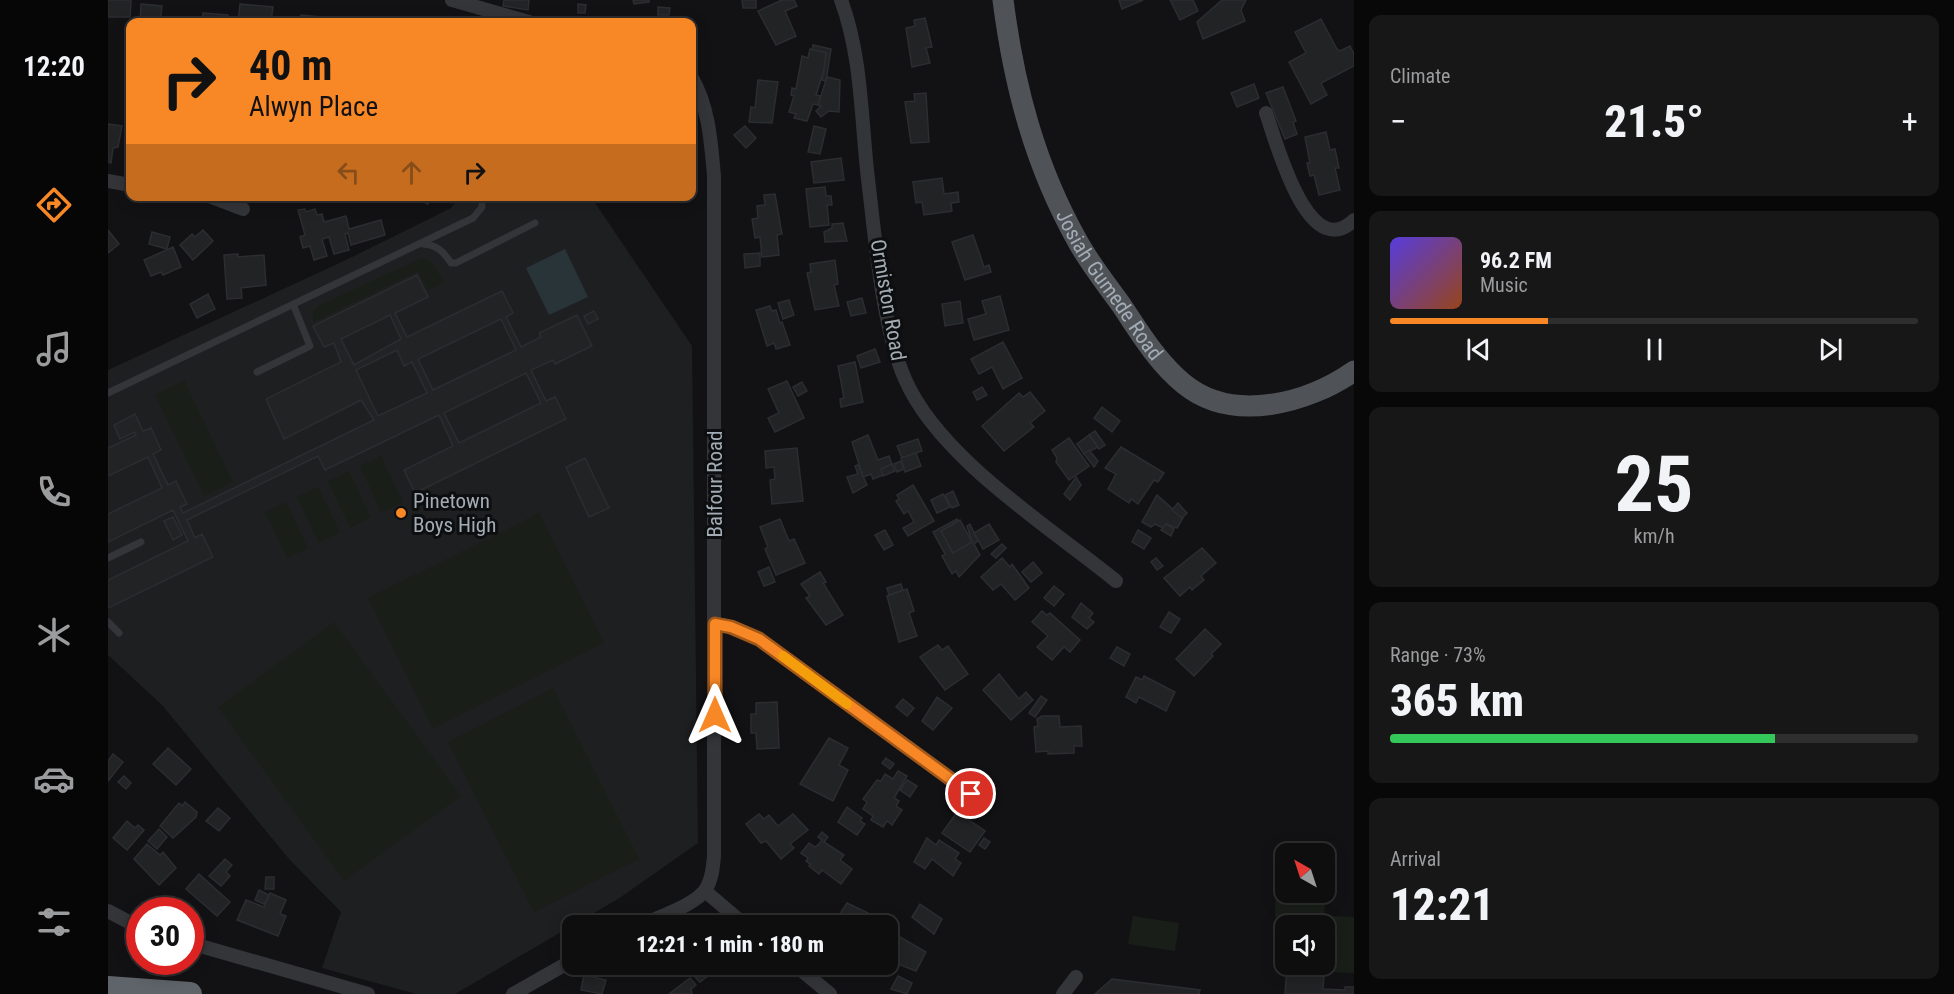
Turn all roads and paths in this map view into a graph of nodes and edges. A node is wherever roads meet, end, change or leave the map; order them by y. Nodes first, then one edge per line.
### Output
1 (452, 0) edge
2 (841, 0) edge
3 (1003, 0) edge
4 (511, 18) edge
5 (696, 87) edge
6 (1266, 113) dead end
7 (108, 182) edge
8 (126, 184) edge
9 (222, 201) edge
10 (482, 201) edge
11 (243, 209) dead end
12 (1354, 220) edge
13 (535, 223) dead end
14 (420, 244) junction
15 (293, 304) junction
16 (1354, 371) edge
17 (257, 372) dead end
18 (108, 393) edge
19 (141, 542) dead end
20 (108, 558) edge
21 (1116, 581) dead end
22 (108, 622) edge
23 (715, 624) junction
24 (119, 633) dead end
25 (971, 794) dead end
26 (705, 891) junction
27 (108, 911) edge
28 (662, 915) edge
29 (733, 915) edge
30 (126, 921) edge
31 (204, 947) edge
32 (562, 966) edge
33 (108, 974) edge
34 (807, 975) edge
35 (1076, 977) dead end
36 (108, 988) edge
37 (186, 993) edge
38 (368, 994) edge
39 (513, 994) edge
40 (830, 994) edge
41 (1063, 994) edge

1 - 4 street
2 - 21 street, Ormiston Road
3 - 16 main road, Josiah Gumede Road
5 - 23 street, Balfour Road
6 - 12 street
7 - 8 street
9 - 11 street
10 - 14 lane
13 - 14 lane
14 - 15 lane
15 - 17 lane
15 - 18 lane
19 - 20 lane
22 - 24 lane
23 - 25 street
23 - 26 street, Balfour Road
26 - 28 street
26 - 29 street
27 - 30 street
31 - 38 street
32 - 39 street
33 - 37 highway
34 - 40 street
35 - 41 street
36 - 37 highway

